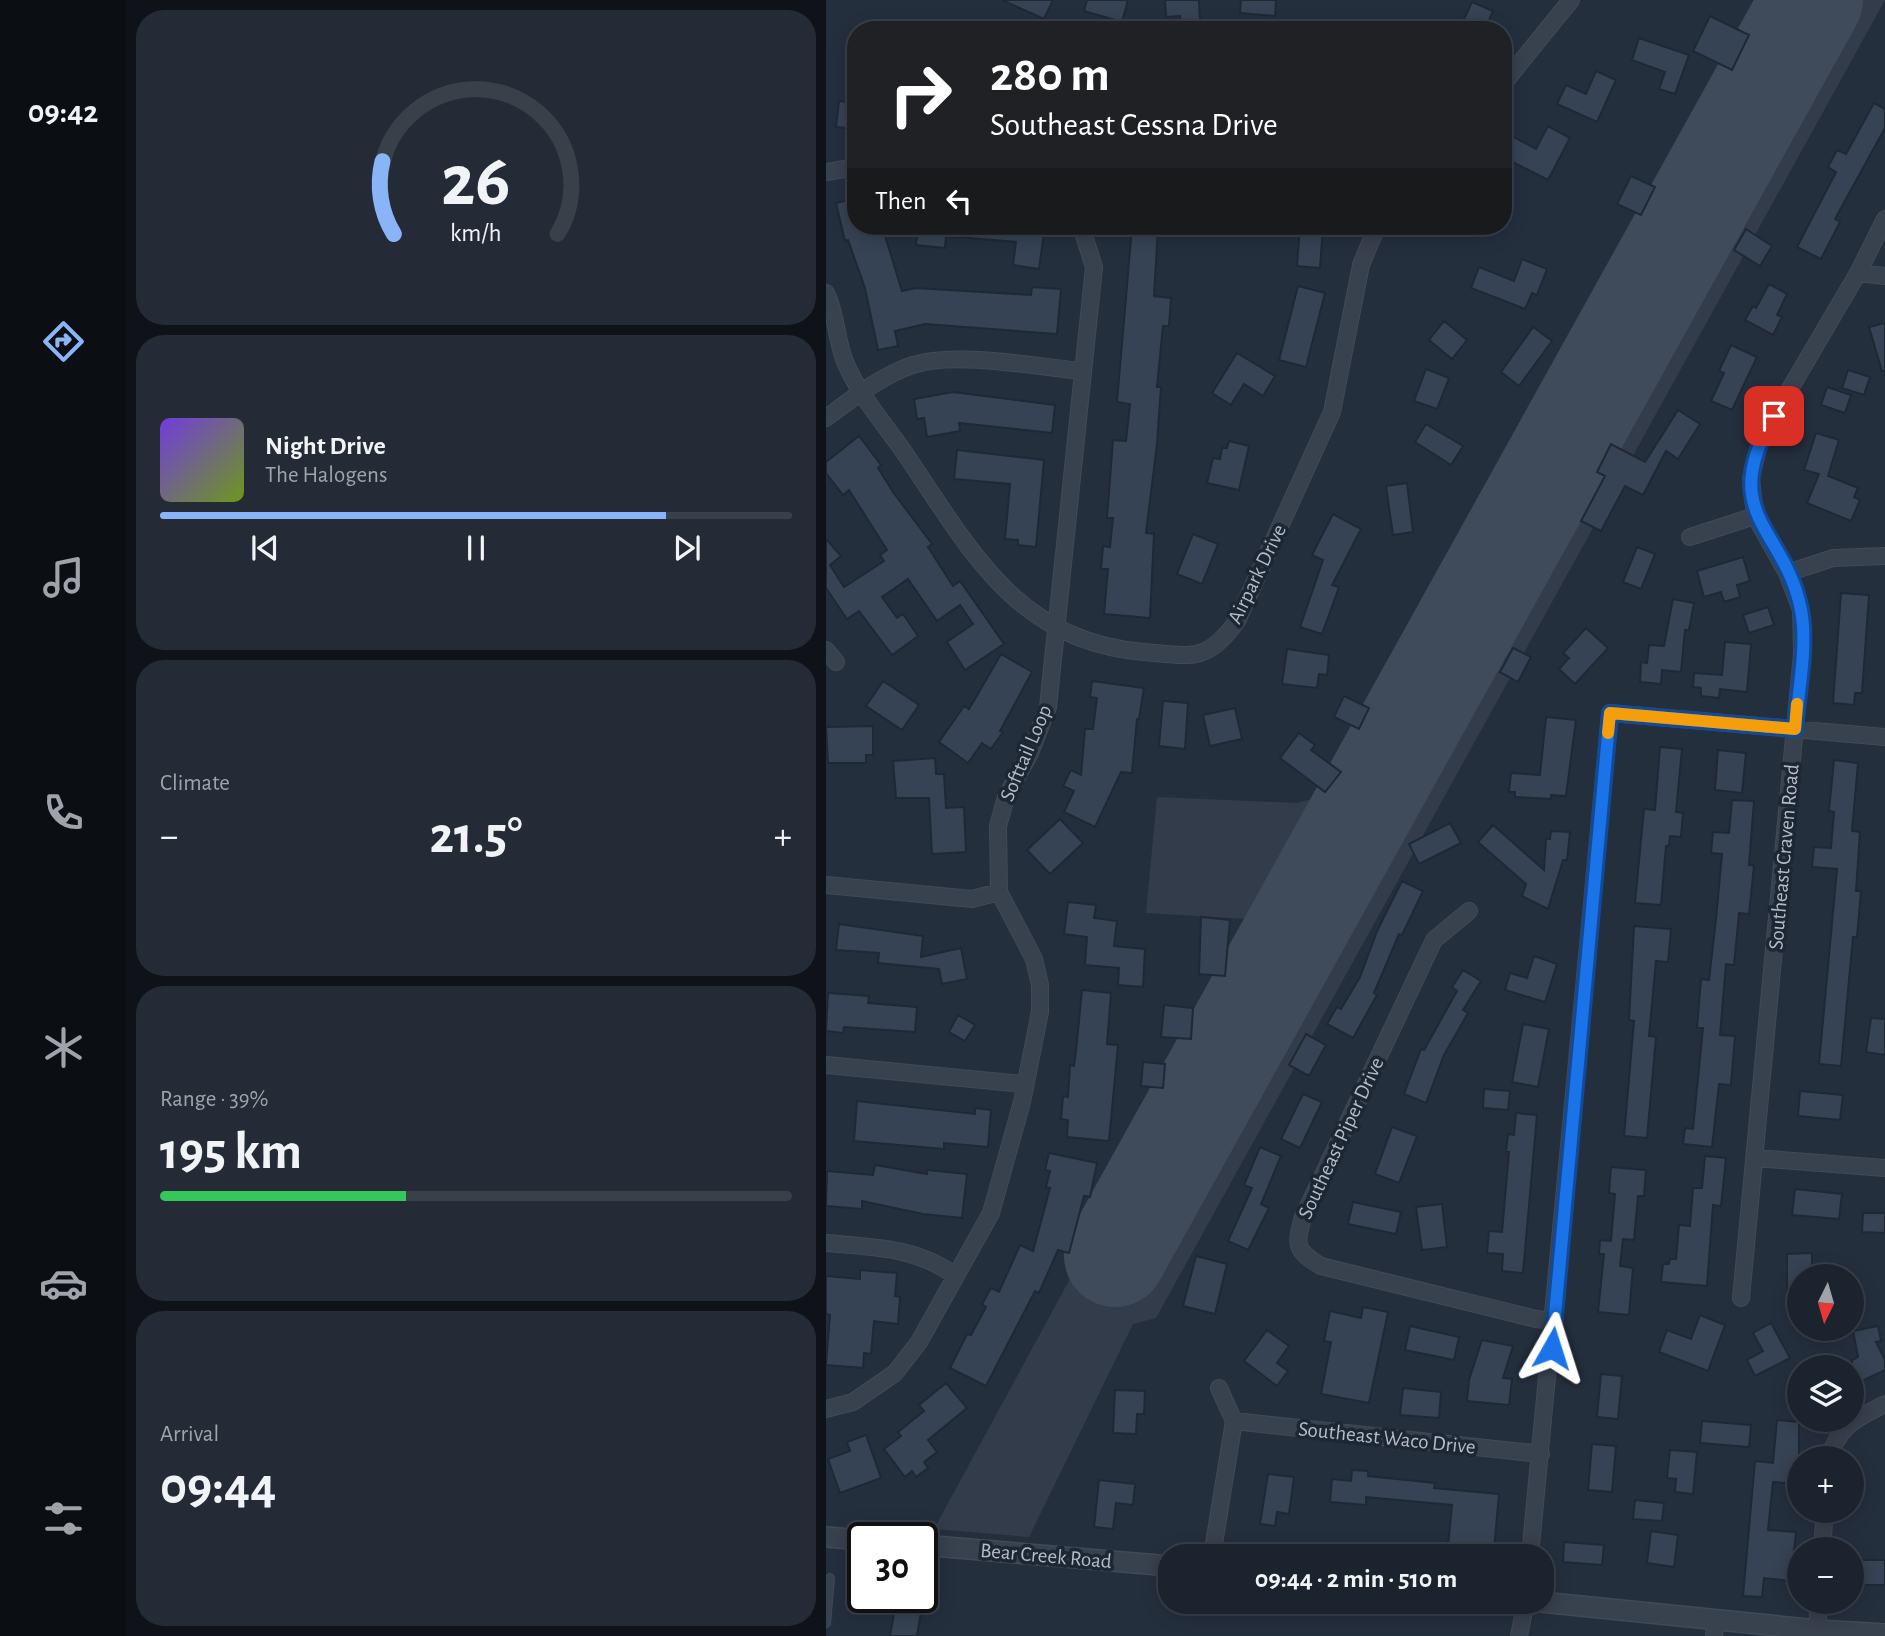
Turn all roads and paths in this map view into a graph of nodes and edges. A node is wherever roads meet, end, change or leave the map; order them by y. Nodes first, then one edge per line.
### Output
1 (1571, 0) edge
2 (1512, 73) edge
3 (847, 168) edge
4 (826, 172) edge
5 (1885, 219) edge
6 (1084, 235) edge
7 (1373, 235) edge
8 (1858, 273) junction
9 (1885, 276) edge
10 (826, 293) edge
11 (1083, 371) junction
12 (863, 392) junction
13 (826, 418) edge
14 (1755, 516) junction
15 (1690, 537) dead end
16 (1885, 556) edge
17 (1787, 573) junction
18 (1059, 630) junction
19 (1795, 729) junction
20 (1885, 737) edge
21 (826, 886) edge
22 (999, 892) junction
23 (1469, 911) dead end
24 (826, 1065) edge
25 (1024, 1084) junction
26 (1756, 1158) junction
27 (1885, 1168) edge
28 (826, 1243) edge
29 (954, 1275) junction
30 (1741, 1298) dead end
31 (1555, 1321) junction
32 (1219, 1388) dead end
33 (1885, 1404) edge
34 (826, 1409) edge
35 (1234, 1421) junction
36 (1833, 1446) edge
37 (1541, 1454) junction
38 (826, 1537) edge
39 (847, 1539) edge
40 (1214, 1544) edge
41 (1532, 1544) edge
42 (938, 1546) edge
43 (1158, 1565) edge
44 (830, 1578) dead end
45 (1554, 1605) edge
46 (1525, 1614) edge
47 (1818, 1614) edge
48 (826, 1623) edge
49 (1715, 1628) edge
50 (1819, 1633) edge
51 (1885, 1634) edge
52 (1519, 1636) edge

1 - 2 street
3 - 4 street
5 - 8 street, Southeast Craven Road
6 - 11 street, Softtail Loop
7 - 18 street, Airpark Drive
8 - 9 street
8 - 14 street, Southeast Craven Road
10 - 12 street, Airpark Drive
11 - 12 street
11 - 18 street, Softtail Loop
12 - 13 street
12 - 18 street, Airpark Drive
14 - 15 street
14 - 17 street, Southeast Craven Road
16 - 17 street
17 - 19 street, Southeast Craven Road
18 - 22 street, Softtail Loop
19 - 20 street
19 - 26 street, Southeast Craven Road
19 - 31 street
21 - 22 street
22 - 25 street, Softtail Loop
23 - 31 street, Southeast Piper Drive
24 - 25 street
25 - 29 street, Softtail Loop
26 - 27 street
26 - 30 street, Southeast Craven Road
28 - 29 street
29 - 34 street, Softtail Loop
31 - 37 street
32 - 35 street
33 - 36 street
35 - 37 street, Southeast Waco Drive
35 - 40 street
37 - 41 street
38 - 39 street
42 - 43 street, Bear Creek Road
44 - 48 lane
45 - 49 street
46 - 52 street
47 - 50 street
49 - 50 street
50 - 51 street

